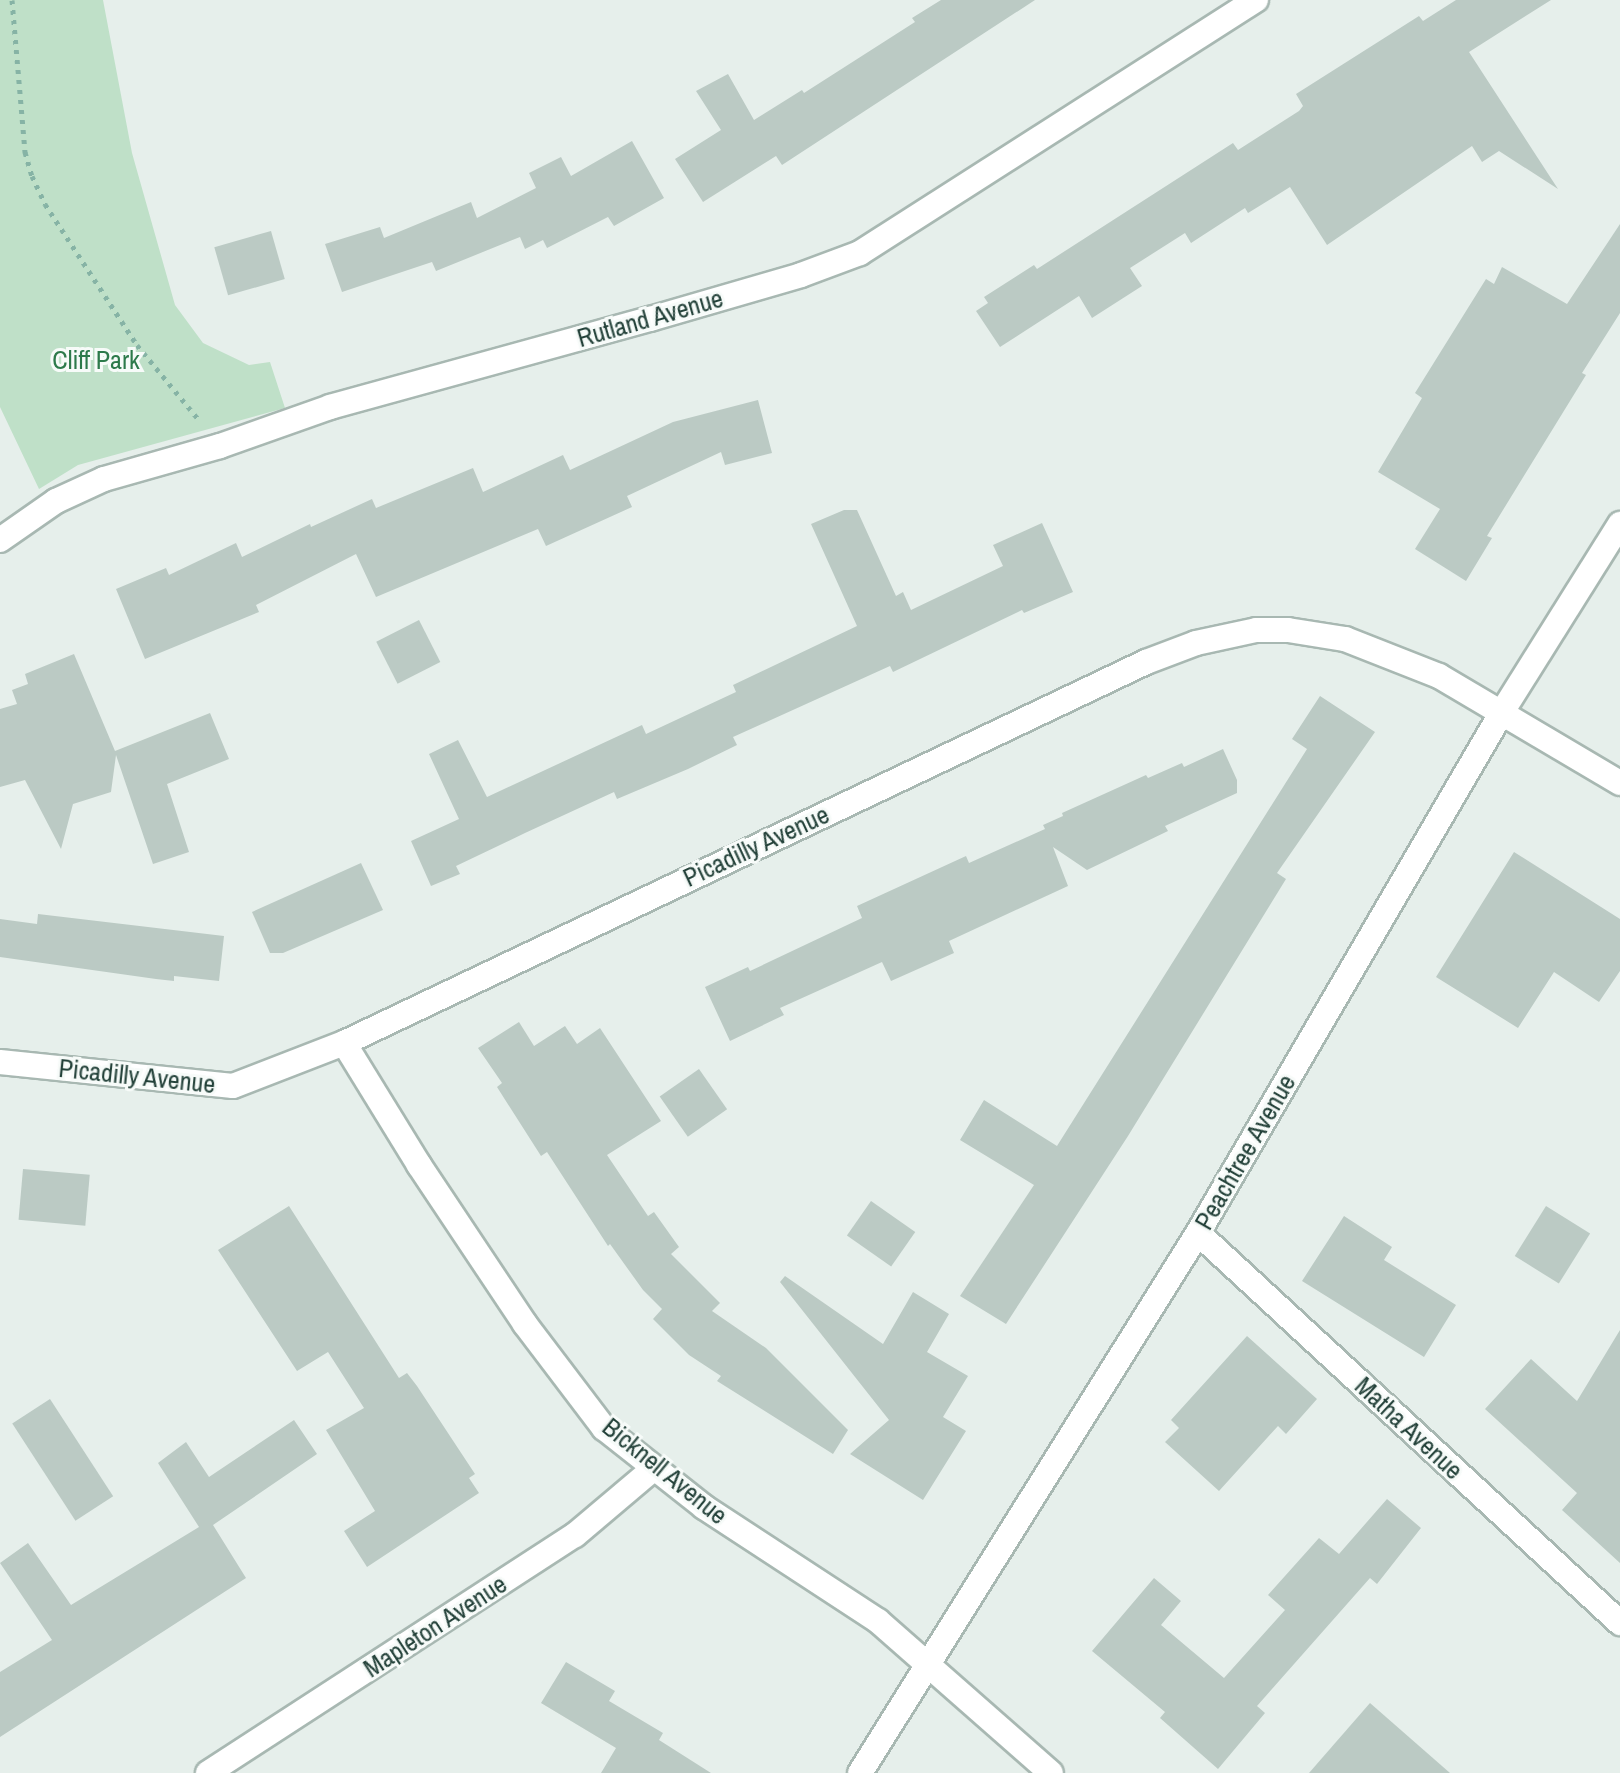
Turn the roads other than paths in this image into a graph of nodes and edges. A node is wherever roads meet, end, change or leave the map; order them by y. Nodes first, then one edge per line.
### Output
1 (1256, 0) edge
2 (1620, 524) edge
3 (0, 540) edge
4 (1502, 712) junction
5 (1620, 783) edge
6 (344, 1043) junction
7 (0, 1062) edge
8 (1198, 1233) junction
9 (653, 1469) junction
10 (1620, 1623) edge
11 (928, 1663) junction
12 (208, 1773) edge
13 (860, 1773) edge
14 (1051, 1773) edge

1 - 3 street, Rutland Avenue
2 - 4 street, Peachtree Avenue
4 - 5 street, Picadilly Avenue
4 - 6 street, Picadilly Avenue
4 - 8 street, Peachtree Avenue
6 - 7 street, Picadilly Avenue
6 - 9 street, Bicknell Avenue
8 - 10 street, Matha Avenue
8 - 11 street, Peachtree Avenue
9 - 11 street, Bicknell Avenue
9 - 12 street, Mapleton Avenue
11 - 13 street, Peachtree Avenue
11 - 14 street, Bicknell Avenue

